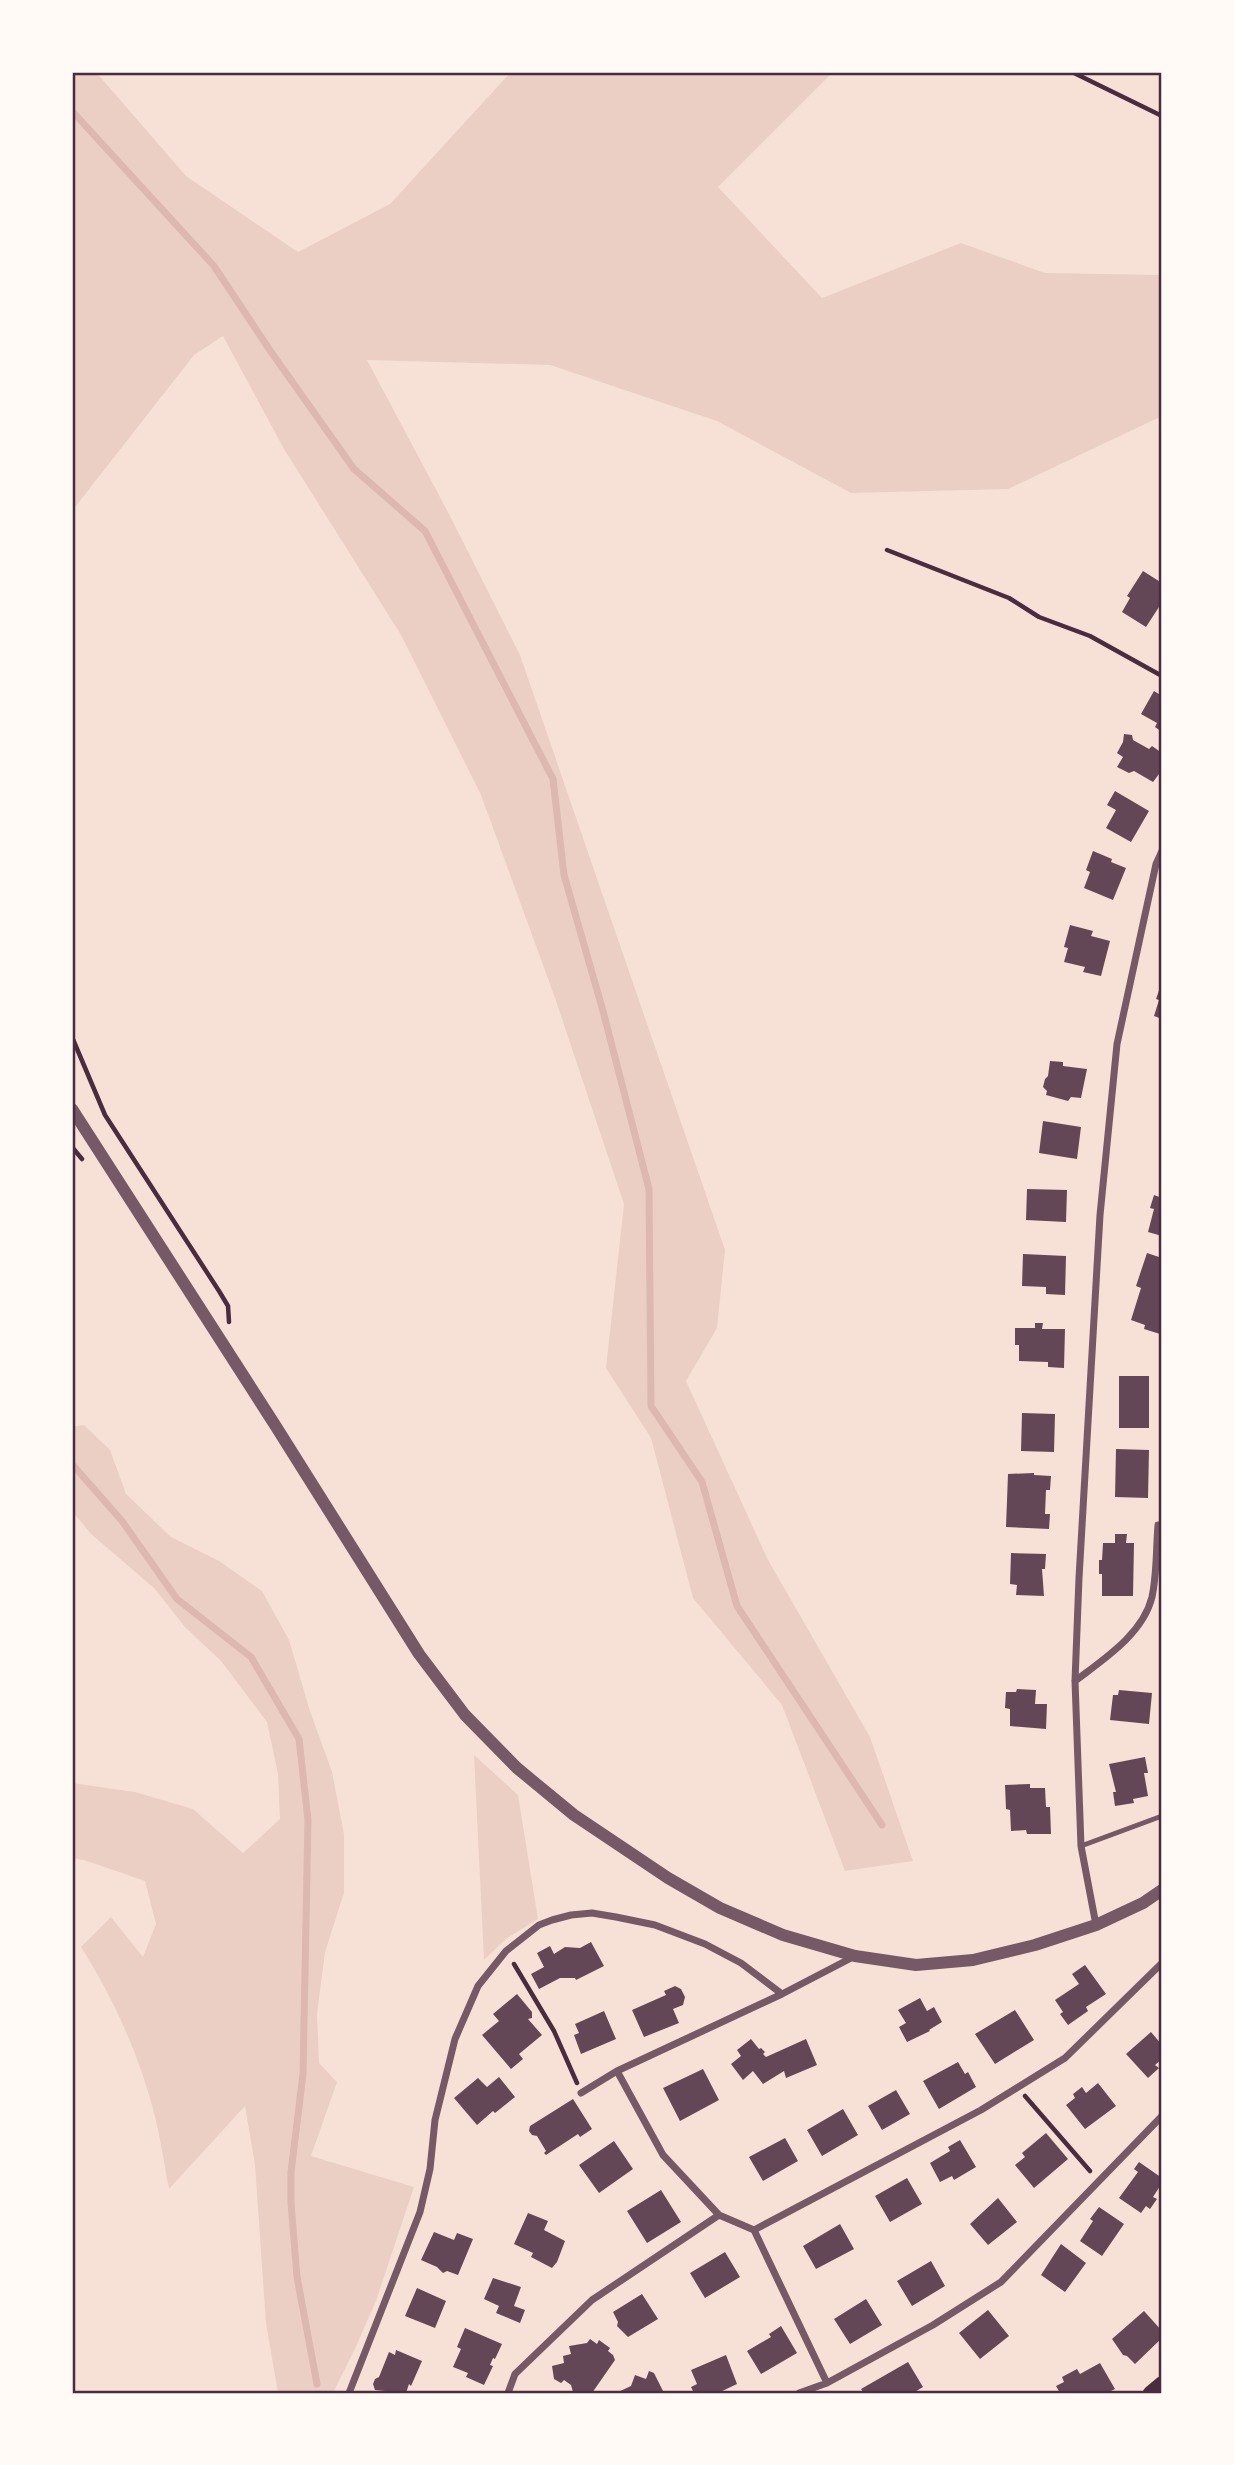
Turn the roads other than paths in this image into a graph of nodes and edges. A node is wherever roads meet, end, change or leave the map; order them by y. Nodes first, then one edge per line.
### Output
1 (1162, 851) edge
2 (72, 1109) edge
3 (1157, 1525) dead end
4 (1075, 1681) junction
5 (1162, 1816) edge
6 (1082, 1846) junction
7 (1162, 1890) edge
8 (1096, 1925) junction
9 (855, 1956) junction
10 (1162, 1964) edge
11 (782, 1994) junction
12 (617, 2071) junction
13 (581, 2093) road end
14 (1162, 2116) edge
15 (719, 2215) junction
16 (754, 2230) junction
17 (827, 2383) junction
18 (1162, 2383) edge
19 (349, 2393) edge
20 (508, 2393) edge
21 (799, 2393) edge
22 (1150, 2393) edge

1 - 4 street
2 - 9 street
3 - 4 street
4 - 6 street
5 - 6 lane
6 - 8 street
7 - 8 street
8 - 9 street
9 - 11 street
10 - 16 street
11 - 12 street
11 - 19 street
12 - 13 street
12 - 15 street
14 - 17 street
15 - 16 street
15 - 20 street
16 - 17 street
17 - 21 street
18 - 22 main road

